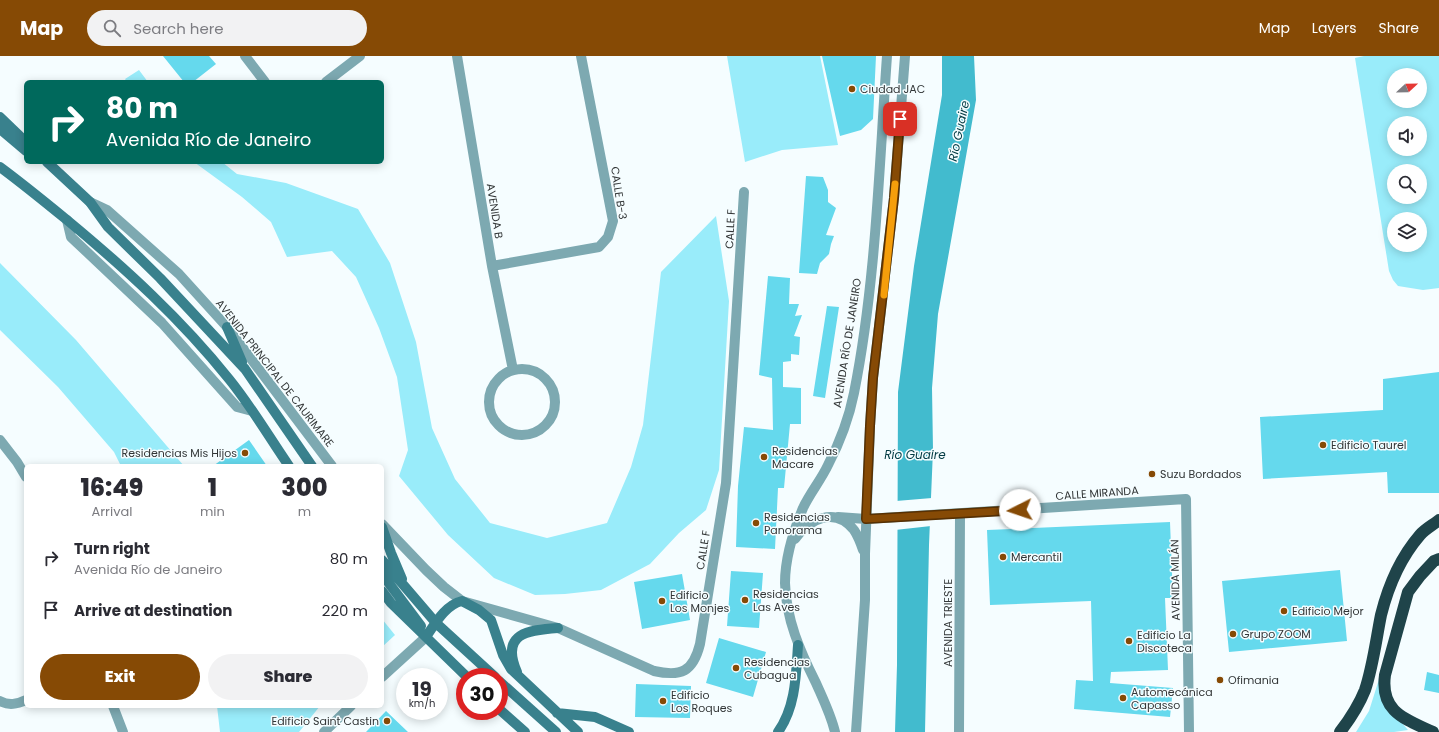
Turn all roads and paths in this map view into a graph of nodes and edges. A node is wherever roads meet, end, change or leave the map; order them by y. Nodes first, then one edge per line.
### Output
1 (245, 56) edge
2 (360, 56) edge
3 (457, 56) edge
4 (581, 56) edge
5 (887, 56) edge
6 (905, 56) edge
7 (263, 80) edge
8 (329, 80) edge
9 (0, 117) edge
10 (0, 129) edge
11 (24, 140) edge
12 (24, 149) edge
13 (49, 164) edge
14 (0, 167) edge
15 (744, 192) dead end
16 (90, 202) junction
17 (67, 220) junction
18 (492, 266) junction
19 (227, 327) junction
20 (245, 370) junction
21 (513, 370) junction
22 (252, 411) junction
23 (0, 440) edge
24 (288, 464) edge
25 (311, 464) edge
26 (330, 464) edge
27 (24, 474) edge
28 (1186, 499) joint
29 (957, 514) junction
30 (830, 517) junction
31 (866, 519) junction
32 (1439, 520) edge
33 (384, 528) edge
34 (384, 532) edge
35 (790, 546) junction
36 (865, 554) junction
37 (1439, 559) edge
38 (384, 562) edge
39 (384, 577) edge
40 (407, 590) junction
41 (384, 594) edge
42 (462, 601) junction
43 (436, 623) junction
44 (558, 628) junction
45 (426, 637) junction
46 (798, 645) junction
47 (457, 668) edge
48 (485, 668) edge
49 (384, 675) edge
50 (520, 677) junction
51 (508, 689) edge
52 (24, 701) edge
53 (0, 702) edge
54 (114, 708) edge
55 (349, 708) edge
56 (557, 712) junction
57 (508, 717) edge
58 (523, 731) edge
59 (124, 732) edge
60 (324, 732) edge
61 (556, 732) edge
62 (578, 732) edge
63 (629, 732) edge
64 (778, 732) edge
65 (835, 732) edge
66 (856, 732) edge
67 (959, 732) edge
68 (1189, 732) edge
69 (1340, 732) edge
70 (1433, 732) edge

1 - 7 street
2 - 8 street
3 - 18 street, AVENIDA B
4 - 18 street, CALLE B-3
5 - 35 street, AVENIDA RÍO DE JANEIRO
6 - 31 street
9 - 11 main road
10 - 12 main road
13 - 16 main road, AVENIDA PRINCIPAL DE CAURIMARE
14 - 17 main road
15 - 44 street, CALLE F
16 - 19 street, AVENIDA PRINCIPAL DE CAURIMARE
16 - 20 main road, AVENIDA PRINCIPAL DE CAURIMARE
17 - 22 main road
17 - 22 street
18 - 21 street, AVENIDA B
19 - 20 main road
19 - 26 street, AVENIDA PRINCIPAL DE CAURIMARE
20 - 25 main road, AVENIDA PRINCIPAL DE CAURIMARE
21 - 21 street
22 - 24 main road
23 - 27 street
28 - 29 street, CALLE MIRANDA
28 - 68 street, AVENIDA MILÁN
29 - 31 street, CALLE MIRANDA
29 - 67 street, AVENIDA TRIESTE
30 - 31 street, CALLE MIRANDA
30 - 35 street
30 - 36 street
31 - 36 street
32 - 69 highway
33 - 42 street
34 - 40 main road
35 - 46 street, AVENIDA RÍO DE JANEIRO
36 - 66 street
37 - 70 highway
38 - 40 main road
39 - 45 main road
40 - 43 main road
41 - 45 main road
42 - 43 main road
42 - 44 street, CALLE F
42 - 50 main road
43 - 45 main road
43 - 48 main road
44 - 50 main road
45 - 47 main road
45 - 49 street
46 - 64 main road
46 - 65 street, AVENIDA RÍO DE JANEIRO
50 - 56 main road
51 - 61 main road
52 - 53 street
54 - 59 street
55 - 60 street
56 - 62 main road
56 - 63 main road
57 - 58 main road

